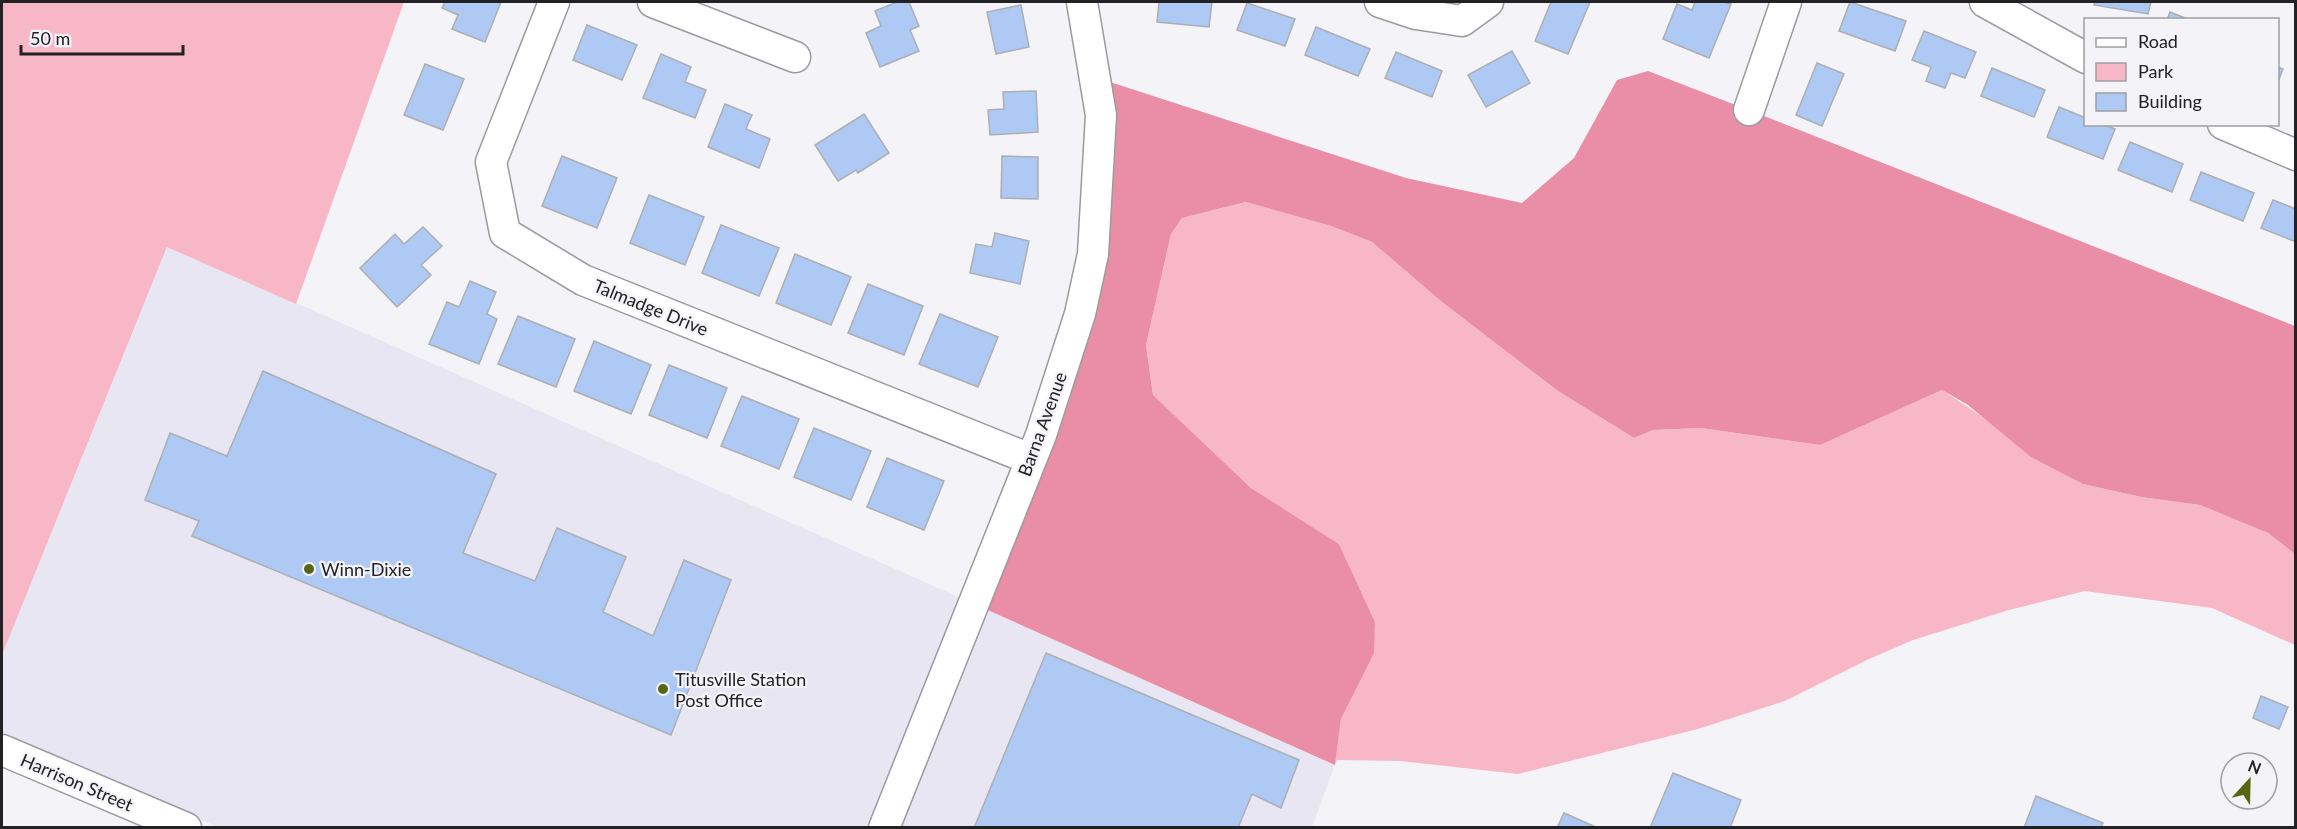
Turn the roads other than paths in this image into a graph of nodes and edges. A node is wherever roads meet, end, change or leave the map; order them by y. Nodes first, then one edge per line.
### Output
1 (554, 2) edge
2 (652, 2) edge
3 (1082, 2) edge
4 (1380, 2) edge
5 (1488, 2) edge
6 (1786, 2) edge
7 (1985, 2) edge
8 (2084, 56) edge
9 (795, 57) dead end
10 (1749, 110) dead end
11 (2228, 126) edge
12 (2295, 155) edge
13 (1030, 459) junction
14 (2, 750) edge
15 (186, 828) edge
16 (885, 828) edge

1 - 13 street, Talmadge Drive
2 - 9 street
3 - 13 street, Barna Avenue
4 - 5 street
6 - 10 street
7 - 8 street
11 - 12 street
13 - 16 street, Barna Avenue
14 - 15 street, Harrison Street

